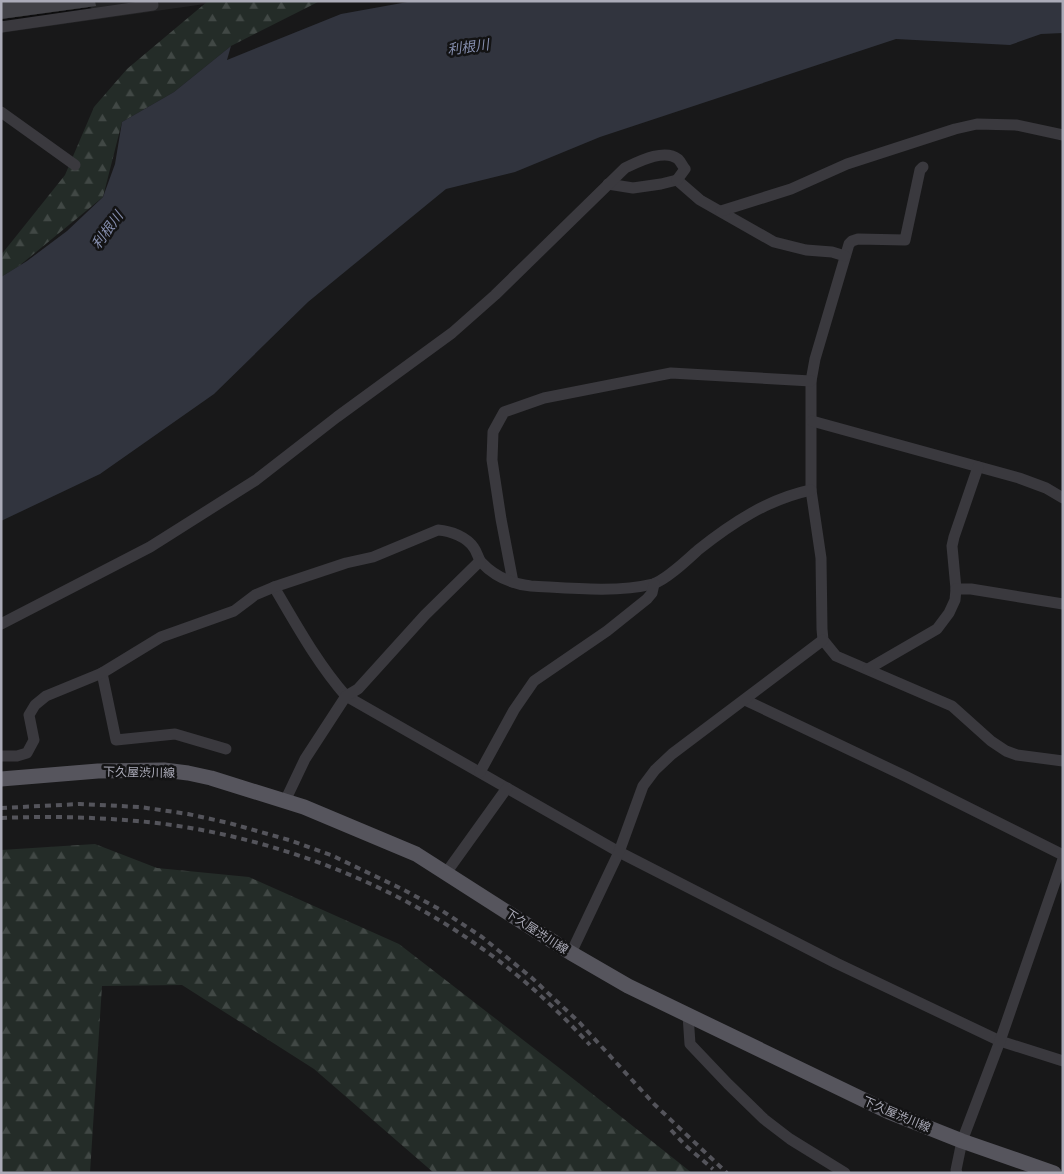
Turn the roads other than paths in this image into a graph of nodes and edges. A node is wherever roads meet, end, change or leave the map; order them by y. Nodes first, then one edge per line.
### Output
1 (152, 1) edge
2 (1, 27) edge
3 (1, 112) edge
4 (1063, 135) edge
5 (75, 166) dead end
6 (923, 167) dead end
7 (677, 180) junction
8 (608, 184) junction
9 (721, 211) junction
10 (845, 256) junction
11 (812, 381) junction
12 (812, 421) junction
13 (978, 467) junction
14 (811, 490) junction
15 (1063, 498) edge
16 (480, 561) junction
17 (513, 582) junction
18 (654, 584) junction
19 (274, 587) junction
20 (956, 588) junction
21 (1063, 604) edge
22 (1, 624) edge
23 (823, 640) junction
24 (868, 669) junction
25 (102, 673) junction
26 (346, 696) junction
27 (745, 700) junction
28 (226, 749) dead end
29 (1, 756) edge
30 (1063, 761) edge
31 (480, 772) junction
32 (1, 778) edge
33 (507, 788) junction
34 (285, 800) junction
35 (619, 852) junction
36 (1063, 854) edge
37 (1063, 859) edge
38 (446, 873) junction
39 (571, 953) junction
40 (688, 1015) junction
41 (1000, 1041) junction
42 (1063, 1061) edge
43 (962, 1141) junction
44 (845, 1173) edge
45 (957, 1173) edge
46 (1054, 1173) edge

1 - 2 street
3 - 5 street
4 - 9 street
6 - 10 street
7 - 8 street
7 - 8 street
7 - 9 street
8 - 22 street
9 - 10 street
10 - 11 street
11 - 12 street
11 - 17 street
12 - 13 street
12 - 14 street
13 - 15 street
13 - 20 street
14 - 18 street
14 - 23 street
16 - 17 street
16 - 19 street
16 - 26 street
17 - 18 street
18 - 31 street
19 - 25 street
19 - 26 street
20 - 21 street
20 - 24 street
23 - 24 street
23 - 27 street
24 - 30 street
25 - 28 street
25 - 29 street
26 - 31 street
26 - 34 street
27 - 35 street
27 - 36 street
31 - 33 street
32 - 34 main road, 下久屋渋川線
33 - 35 street
33 - 38 street
34 - 38 main road, 下久屋渋川線
35 - 39 street
35 - 41 street
37 - 41 street
38 - 39 main road, 下久屋渋川線
39 - 40 main road, 下久屋渋川線
40 - 43 main road, 下久屋渋川線
40 - 44 street
41 - 42 street
41 - 43 street
43 - 45 street
43 - 46 main road, 下久屋渋川線

